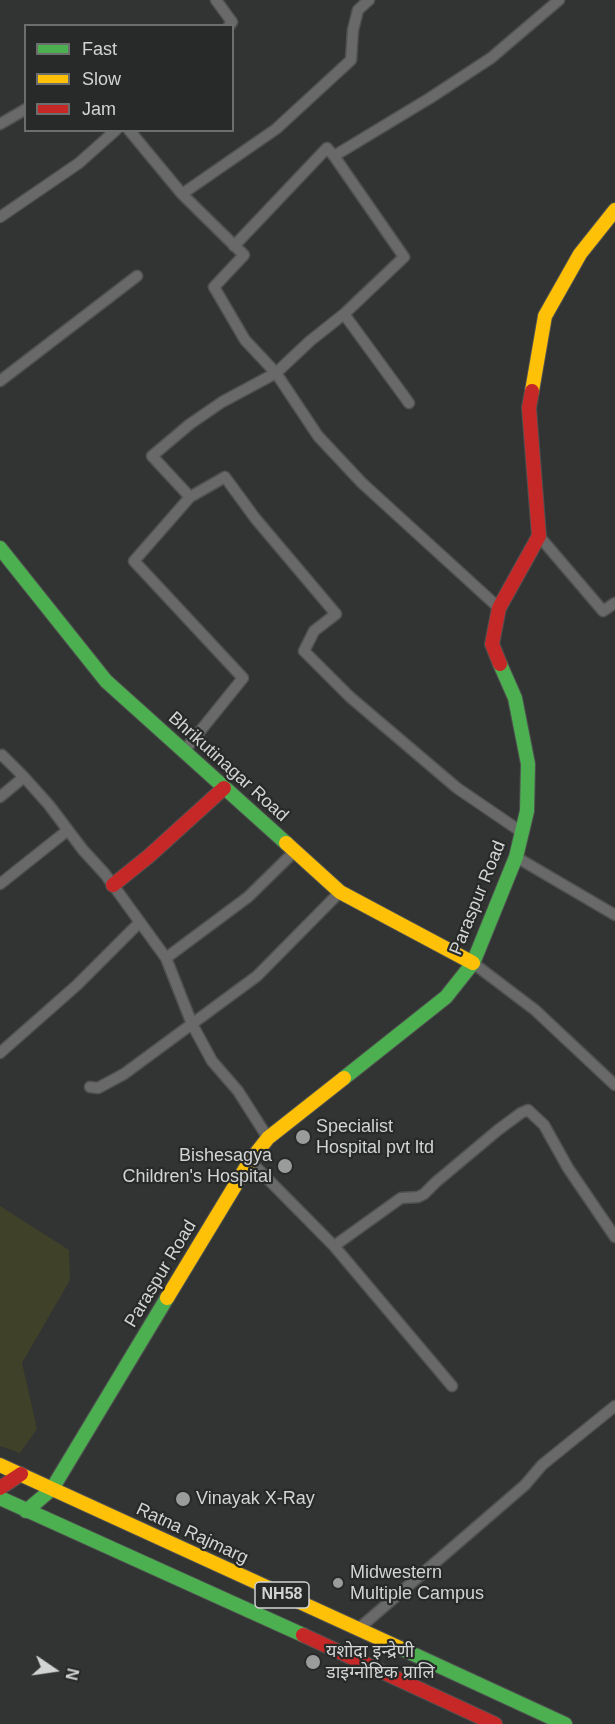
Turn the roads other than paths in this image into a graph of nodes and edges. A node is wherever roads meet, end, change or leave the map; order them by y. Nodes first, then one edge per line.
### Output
1 (216, 0) edge
2 (369, 0) edge
3 (559, 0) edge
4 (230, 24) edge
5 (24, 110) edge
6 (0, 124) edge
7 (115, 132) edge
8 (131, 132) edge
9 (334, 156) junction
10 (182, 194) junction
11 (615, 210) edge
12 (0, 217) edge
13 (234, 246) junction
14 (137, 276) dead end
15 (344, 314) junction
16 (276, 373) junction
17 (0, 381) edge
18 (409, 403) dead end
19 (190, 497) junction
20 (539, 536) junction
21 (0, 549) edge
22 (615, 603) edge
23 (499, 608) junction
24 (184, 751) junction
25 (0, 756) edge
26 (24, 777) junction
27 (224, 788) junction
28 (0, 797) edge
29 (68, 830) junction
30 (523, 833) junction
31 (295, 851) junction
32 (516, 857) junction
33 (0, 884) edge
34 (113, 885) junction
35 (340, 892) junction
36 (615, 915) edge
37 (139, 923) junction
38 (166, 958) junction
39 (473, 963) junction
40 (192, 1024) junction
41 (0, 1053) edge
42 (614, 1082) edge
43 (90, 1087) dead end
44 (268, 1138) junction
45 (250, 1161) junction
46 (615, 1237) edge
47 (334, 1246) junction
48 (452, 1386) dead end
49 (615, 1406) edge
50 (0, 1465) edge
51 (21, 1474) junction
52 (0, 1488) edge
53 (52, 1489) junction
54 (0, 1498) edge
55 (26, 1511) junction
56 (357, 1630) junction
57 (495, 1724) edge
58 (565, 1724) edge

1 - 4 street
2 - 10 street
3 - 9 street
5 - 6 street
7 - 12 street
8 - 10 street
9 - 13 street
9 - 15 street
10 - 13 street
11 - 20 main road
13 - 16 street
14 - 17 street
15 - 16 street
15 - 18 street
16 - 19 street
16 - 23 street
19 - 24 street
19 - 30 street
20 - 22 street
20 - 23 main road, Paraspur Road
21 - 24 main road, Bhrikutinagar Road
23 - 30 main road, Paraspur Road
24 - 27 main road, Bhrikutinagar Road
25 - 26 street
26 - 28 street
26 - 29 street
27 - 31 main road, Bhrikutinagar Road
27 - 34 main road
29 - 33 street
29 - 34 street
30 - 32 main road, Paraspur Road
31 - 35 main road, Bhrikutinagar Road
31 - 38 street
32 - 36 street
32 - 39 main road, Paraspur Road
34 - 37 street
35 - 39 main road, Bhrikutinagar Road
35 - 40 street
37 - 38 street
37 - 41 street
38 - 40 street
39 - 42 street
39 - 44 main road, Paraspur Road
40 - 43 street
40 - 44 street
44 - 45 main road, Paraspur Road
45 - 47 street
45 - 53 main road, Paraspur Road
46 - 47 street
47 - 48 street
49 - 56 street
50 - 51 main road, Ratna Rajmarg / NH58
51 - 52 main road
51 - 53 main road, Ratna Rajmarg / NH58
53 - 55 main road, Paraspur Road
53 - 56 main road, Ratna Rajmarg / NH58
54 - 55 main road, NH58
55 - 57 main road, NH58
56 - 58 main road, Ratna Rajmarg / NH58

